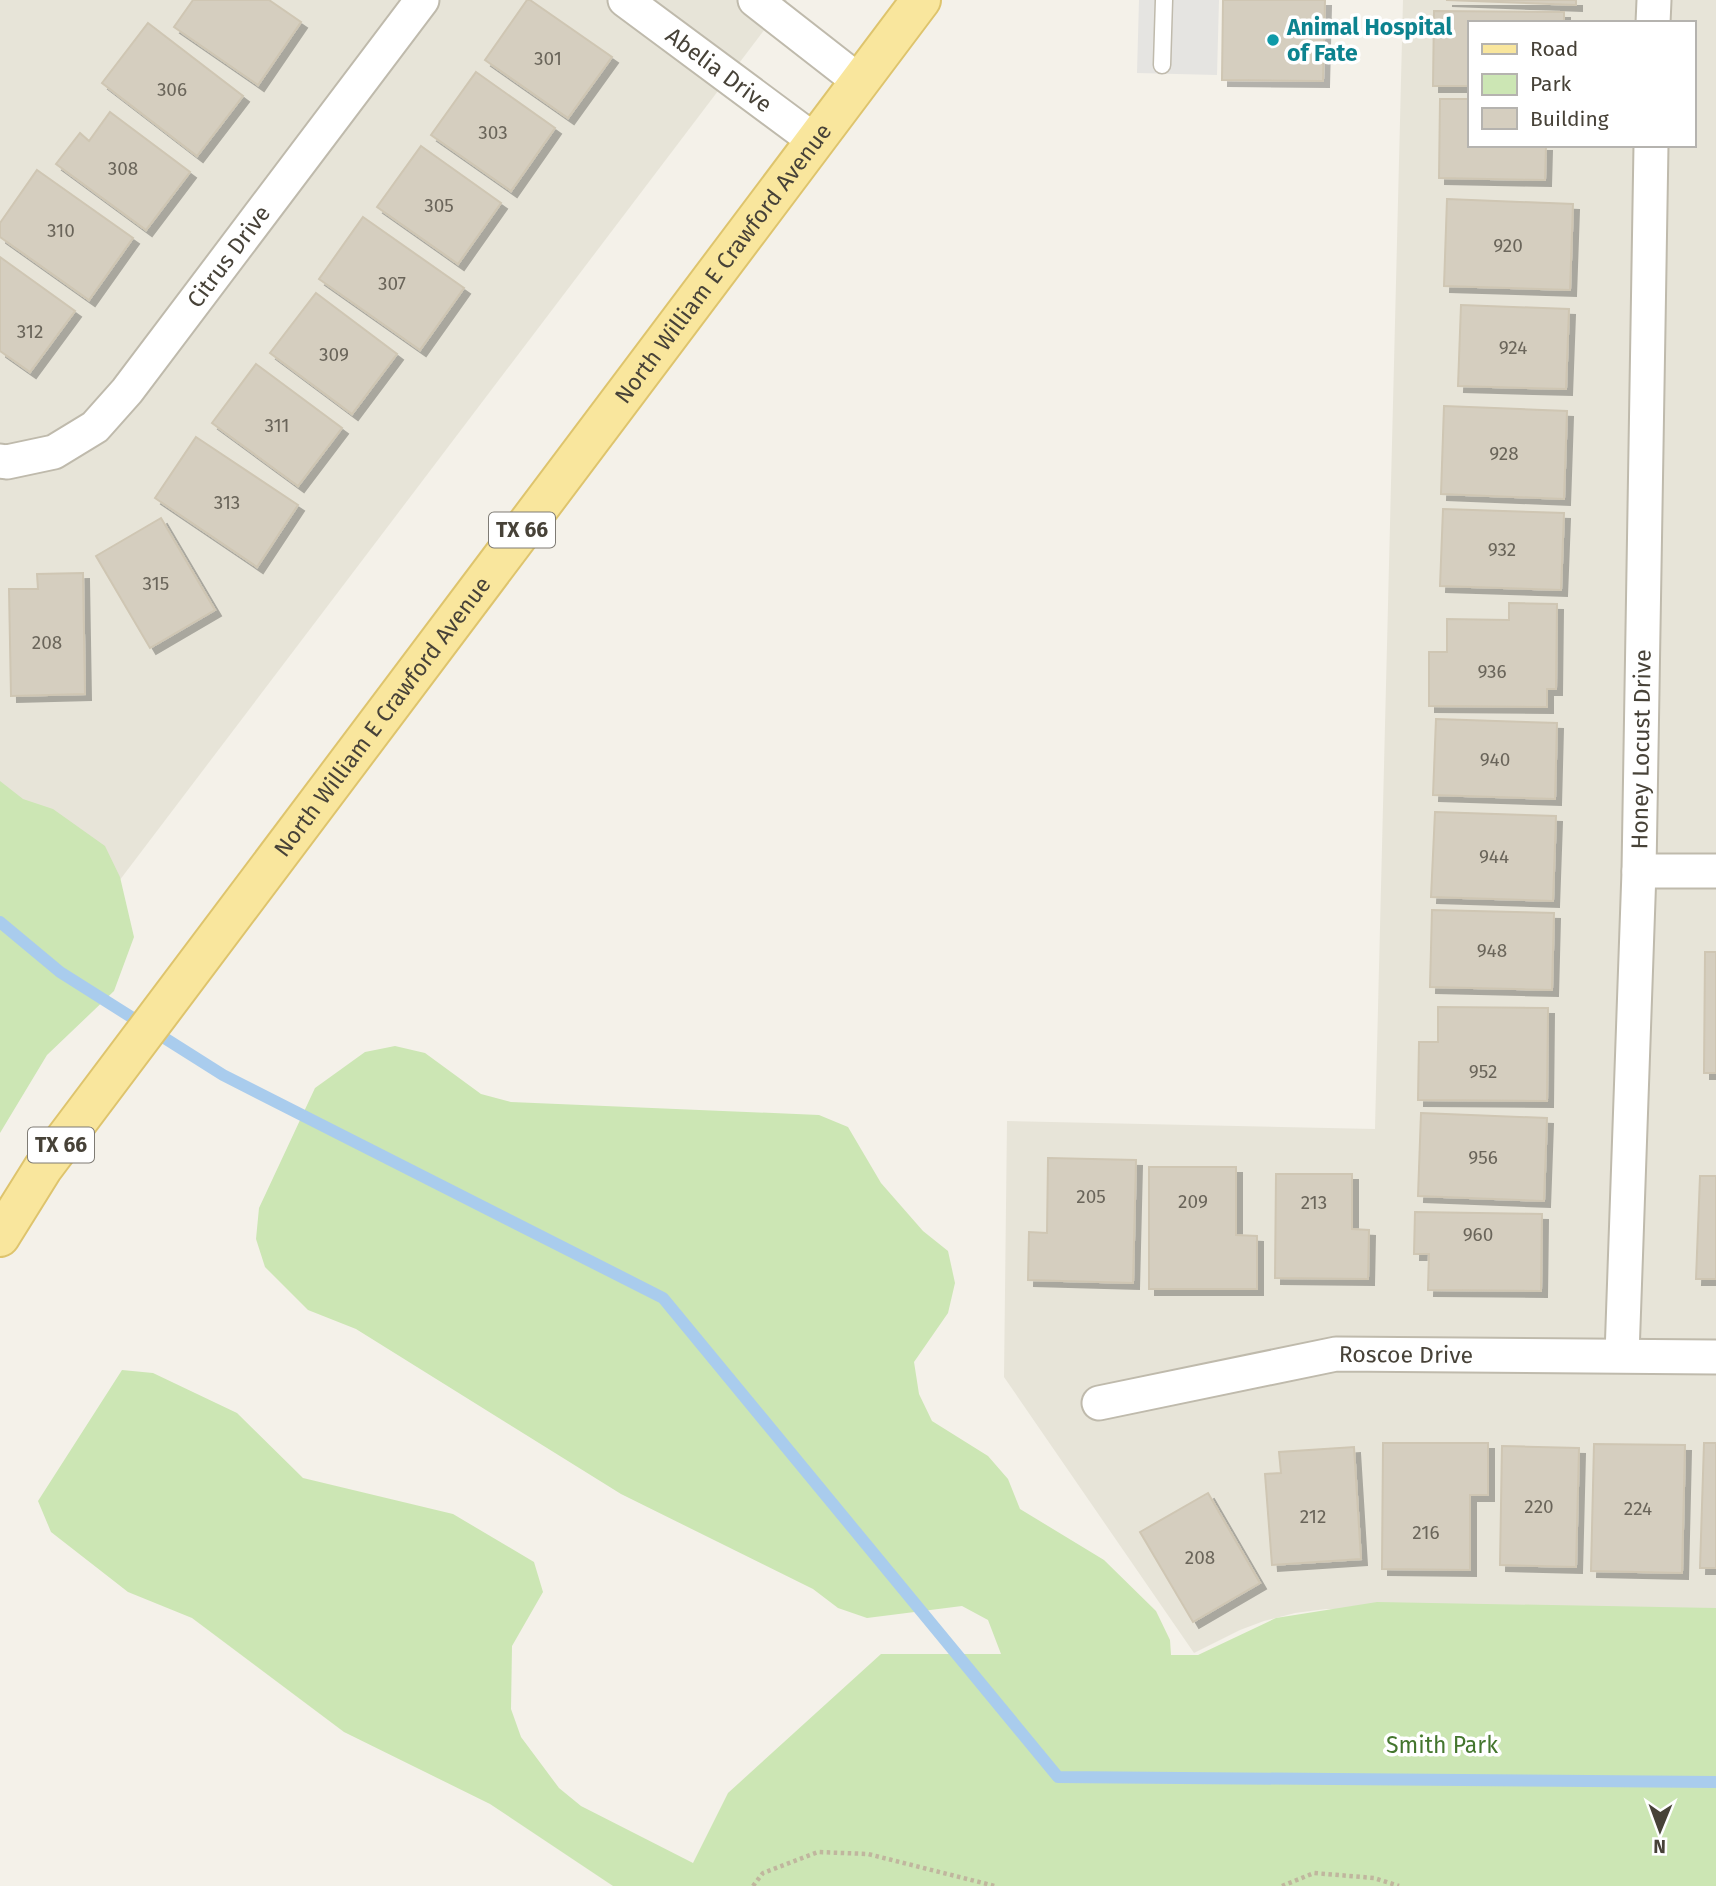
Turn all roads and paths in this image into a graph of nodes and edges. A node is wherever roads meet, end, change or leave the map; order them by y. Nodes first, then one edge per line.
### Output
1 (422, 0) edge
2 (625, 0) edge
3 (755, 0) edge
4 (921, 0) edge
5 (1164, 0) edge
6 (1654, 0) edge
7 (1653, 21) edge
8 (1162, 65) dead end
9 (860, 82) junction
10 (815, 141) junction
11 (1651, 147) edge
12 (0, 461) edge
13 (1639, 871) junction
14 (1716, 872) edge
15 (0, 1237) edge
16 (1622, 1355) junction
17 (1716, 1357) edge
18 (1099, 1403) dead end
19 (753, 1886) edge
20 (995, 1886) edge
21 (1282, 1886) edge
22 (1399, 1886) edge

1 - 12 street, Citrus Drive
2 - 10 street, Abelia Drive
3 - 9 street
4 - 9 main road, North William E Crawford Avenue / TX 66
5 - 8 lane
6 - 7 street
9 - 10 main road, North William E Crawford Avenue / TX 66
10 - 15 main road, North William E Crawford Avenue / TX 66
11 - 13 street, Honey Locust Drive
13 - 14 street
13 - 16 street, Honey Locust Drive
16 - 17 street, Roscoe Drive
16 - 18 street, Roscoe Drive
19 - 20 path
21 - 22 path

